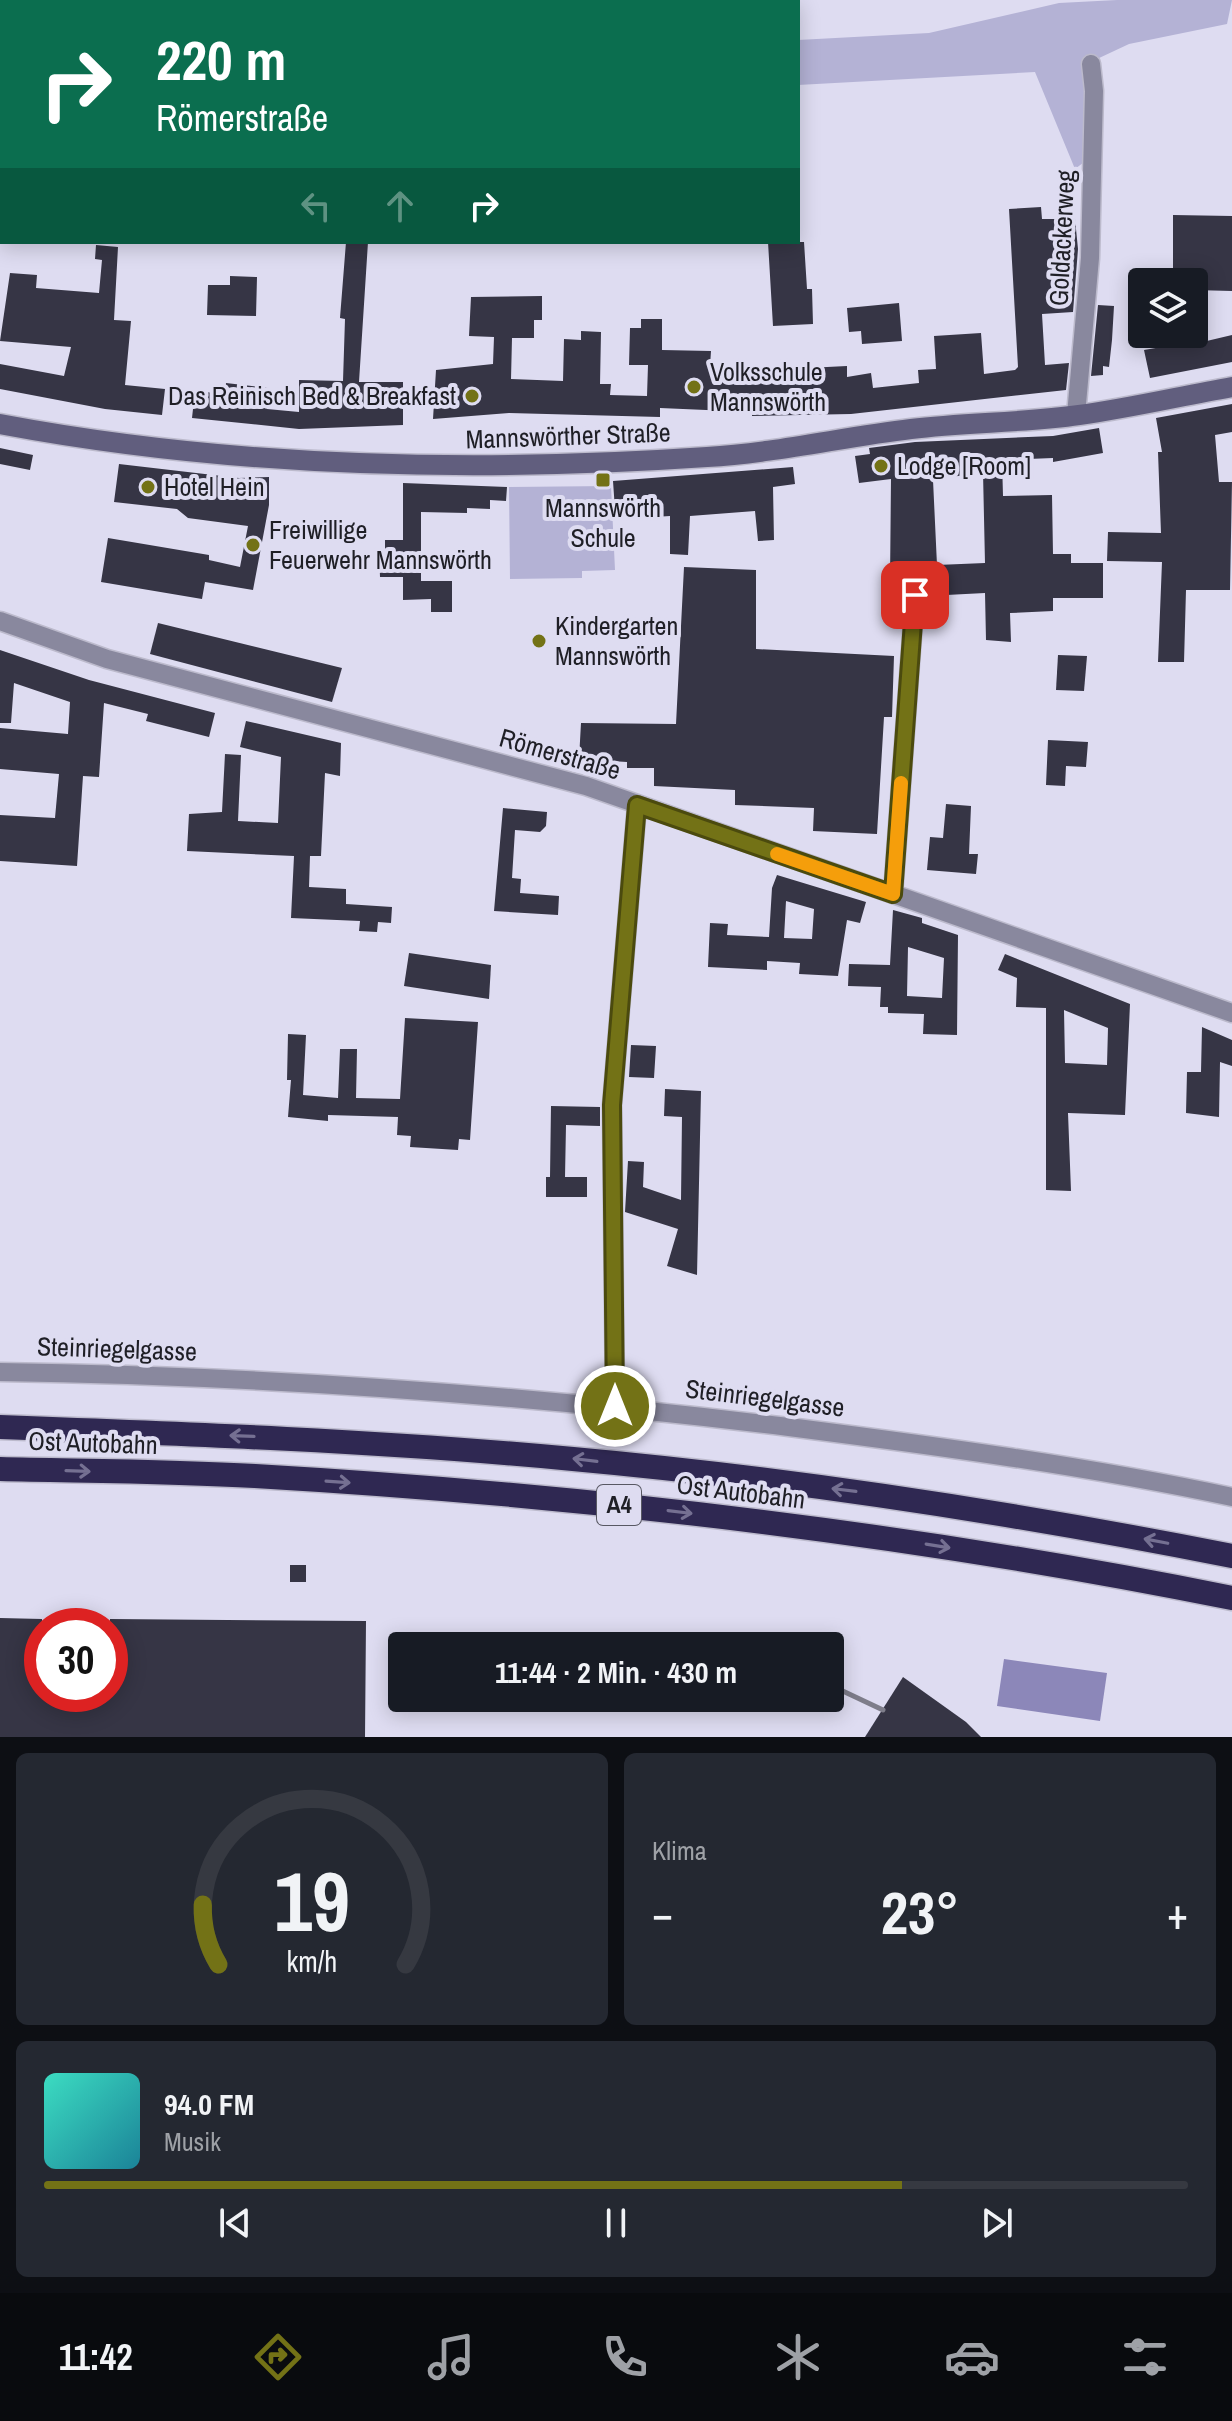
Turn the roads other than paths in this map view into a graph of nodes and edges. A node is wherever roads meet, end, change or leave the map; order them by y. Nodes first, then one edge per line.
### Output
1 (1091, 64) dead end
2 (1232, 387) edge
3 (1076, 415) junction
4 (0, 424) edge
5 (915, 595) dead end
6 (0, 621) edge
7 (637, 805) junction
8 (893, 894) junction
9 (1232, 1013) edge
10 (0, 1372) edge
11 (615, 1406) junction
12 (0, 1427) edge
13 (0, 1469) edge
14 (1232, 1497) edge
15 (1232, 1556) edge
16 (1232, 1598) edge

1 - 3 street, Goldackerweg
2 - 3 main road, Mannswörther Straße
3 - 4 main road, Mannswörther Straße
5 - 8 street
6 - 7 street, Römerstraße
7 - 8 street, Römerstraße
7 - 11 street
8 - 9 street, Römerstraße
10 - 11 street, Steinriegelgasse
11 - 14 street, Steinriegelgasse
15 -> 12 highway, Ost Autobahn / A4
13 -> 16 highway, Ost Autobahn / A4

